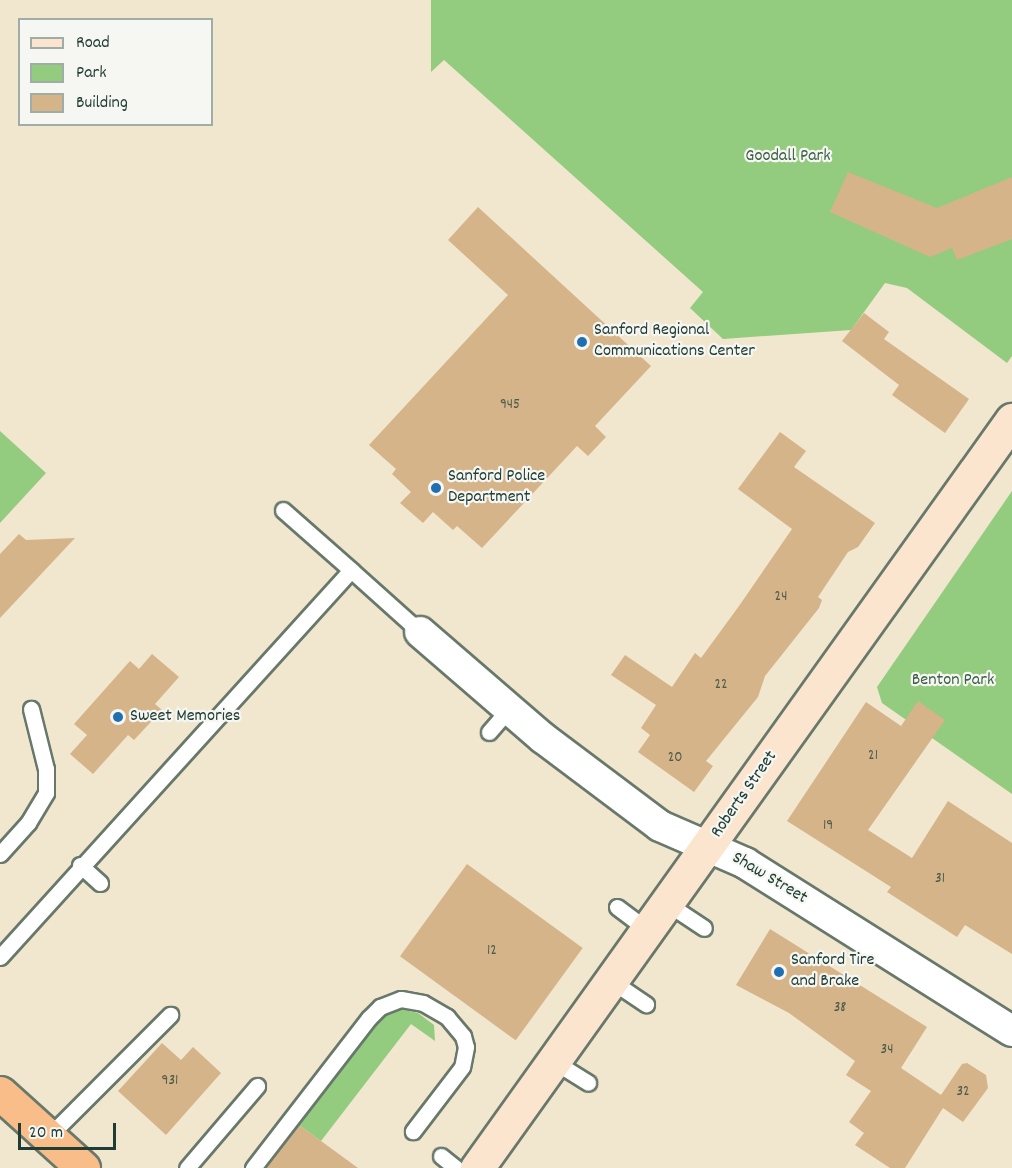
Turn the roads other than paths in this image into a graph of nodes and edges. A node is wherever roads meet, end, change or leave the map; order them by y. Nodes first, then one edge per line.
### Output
1 (1012, 420) edge
2 (283, 510) dead end
3 (351, 570) junction
4 (420, 632) joint
5 (31, 709) dead end
6 (509, 709) junction
7 (489, 732) dead end
8 (710, 846) junction
9 (0, 854) edge
10 (80, 865) junction
11 (100, 883) dead end
12 (668, 904) junction
13 (617, 907) dead end
14 (704, 928) dead end
15 (649, 931) junction
16 (0, 957) edge
17 (613, 982) junction
18 (646, 1004) dead end
19 (170, 1015) dead end
20 (1012, 1031) edge
21 (555, 1062) junction
22 (588, 1083) dead end
23 (257, 1086) dead end
24 (0, 1093) edge
25 (412, 1131) dead end
26 (48, 1137) junction
27 (441, 1156) dead end
28 (83, 1168) edge
29 (187, 1168) edge
30 (253, 1168) edge
31 (456, 1168) edge
32 (477, 1168) edge

1 - 8 street, Roberts Street
2 - 3 lane
3 - 4 lane
3 - 10 lane
4 - 6 street, Shaw Street
5 - 9 lane
6 - 7 lane
6 - 8 street, Shaw Street
8 - 12 street, Roberts Street
8 - 20 street, Shaw Street
10 - 11 lane
10 - 16 lane
12 - 14 lane
12 - 15 street, Roberts Street
13 - 15 lane
15 - 17 street, Roberts Street
17 - 18 lane
17 - 21 street, Roberts Street
19 - 26 lane
21 - 22 lane
21 - 32 street, Roberts Street
23 - 29 lane
24 - 26 highway
25 - 30 lane
26 - 28 highway
27 - 31 lane

